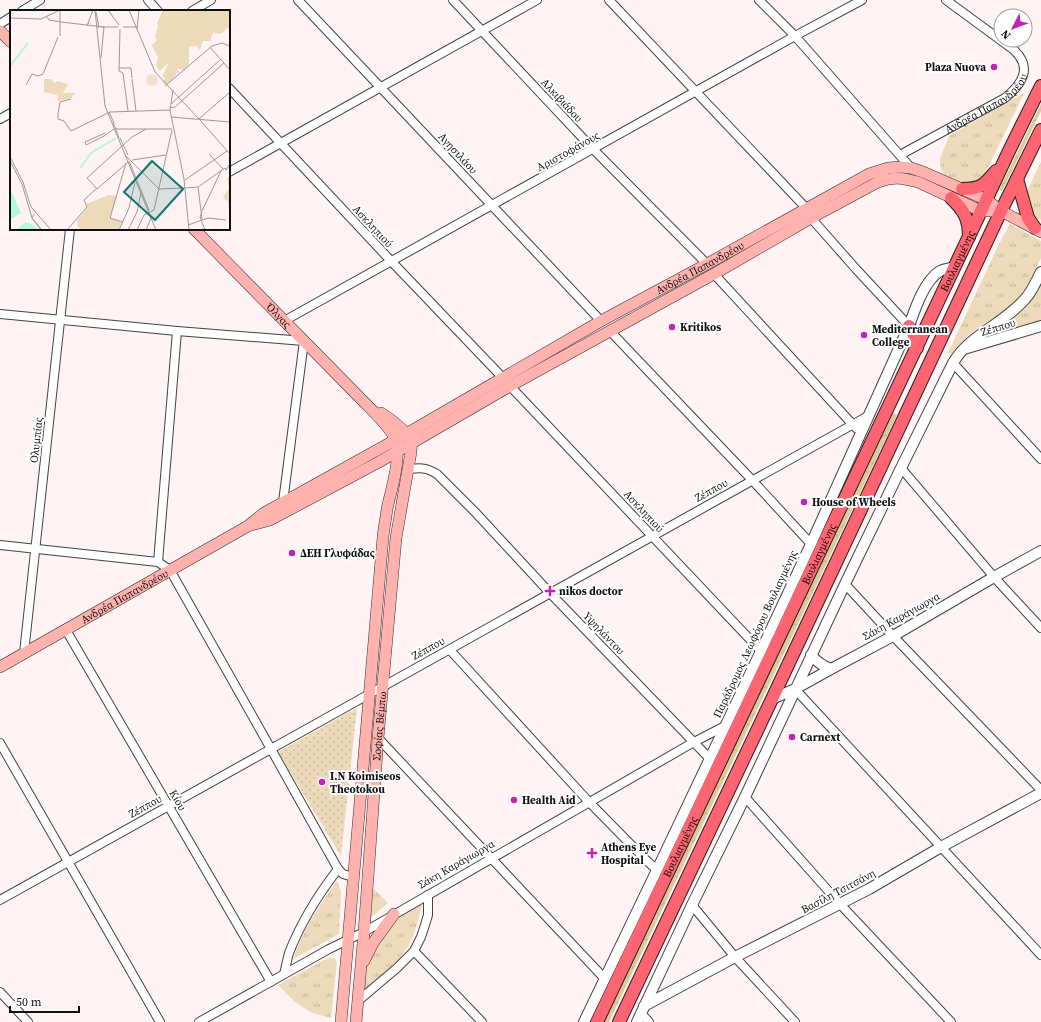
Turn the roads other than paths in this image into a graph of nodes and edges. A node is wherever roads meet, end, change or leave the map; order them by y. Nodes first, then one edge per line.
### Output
1 (40, 0) edge
2 (148, 0) edge
3 (211, 0) edge
4 (298, 0) edge
5 (454, 0) edge
6 (537, 0) edge
7 (609, 0) edge
8 (759, 0) edge
9 (862, 0) edge
10 (946, 0) edge
11 (24, 10) edge
12 (157, 10) edge
13 (194, 10) edge
14 (10, 18) edge
15 (0, 24) edge
16 (0, 31) edge
17 (483, 31) junction
18 (795, 36) junction
19 (10, 41) edge
20 (1041, 86) edge
21 (381, 88) junction
22 (230, 89) edge
23 (696, 92) junction
24 (10, 114) edge
25 (0, 120) edge
26 (1041, 130) edge
27 (281, 144) junction
28 (593, 149) junction
29 (1008, 153) junction
30 (900, 155) junction
31 (911, 168) junction
32 (230, 171) edge
33 (1017, 179) junction
34 (962, 189) junction
35 (951, 198) junction
36 (987, 200) junction
37 (492, 206) junction
38 (1001, 211) junction
39 (982, 212) junction
40 (808, 213) junction
41 (70, 230) edge
42 (195, 230) edge
43 (1038, 230) edge
44 (968, 239) junction
45 (392, 262) junction
46 (707, 264) junction
47 (955, 267) junction
48 (1041, 272) edge
49 (714, 274) junction
50 (0, 314) edge
51 (60, 320) junction
52 (284, 321) junction
53 (601, 321) junction
54 (909, 326) junction
55 (1041, 326) edge
56 (177, 331) junction
57 (610, 331) junction
58 (304, 341) junction
59 (917, 348) junction
60 (962, 350) junction
61 (953, 363) junction
62 (507, 382) junction
63 (363, 402) junction
64 (868, 416) junction
65 (853, 425) junction
66 (861, 433) junction
67 (408, 438) junction
68 (396, 439) junction
69 (397, 451) junction
70 (1041, 460) edge
71 (900, 468) junction
72 (408, 469) junction
73 (753, 480) junction
74 (283, 502) junction
75 (248, 526) junction
76 (652, 536) junction
77 (811, 544) junction
78 (0, 545) edge
79 (36, 549) junction
80 (1041, 551) edge
81 (158, 562) junction
82 (170, 570) junction
83 (994, 577) junction
84 (845, 584) junction
85 (550, 594) junction
86 (1041, 628) edge
87 (66, 630) junction
88 (893, 636) junction
89 (450, 650) junction
90 (761, 651) junction
91 (24, 653) junction
92 (811, 655) junction
93 (0, 667) edge
94 (831, 669) junction
95 (382, 688) junction
96 (795, 689) junction
97 (369, 695) junction
98 (772, 699) junction
99 (725, 726) junction
100 (378, 738) junction
101 (694, 742) junction
102 (0, 743) edge
103 (271, 749) junction
104 (710, 759) junction
105 (1041, 790) edge
106 (1041, 793) edge
107 (745, 797) junction
108 (589, 802) junction
109 (169, 806) junction
110 (941, 847) junction
111 (491, 858) junction
112 (68, 862) junction
113 (338, 870) junction
114 (657, 870) junction
115 (353, 877) junction
116 (428, 895) junction
117 (0, 900) edge
118 (840, 904) junction
119 (692, 905) junction
120 (394, 914) junction
121 (364, 932) junction
122 (348, 940) junction
123 (414, 951) junction
124 (1041, 955) edge
125 (735, 957) junction
126 (361, 969) junction
127 (284, 974) junction
128 (605, 979) junction
129 (271, 982) junction
130 (0, 992) edge
131 (358, 1001) junction
132 (641, 1014) edge
133 (28, 1022) edge
134 (160, 1022) edge
135 (199, 1022) edge
136 (341, 1022) edge
137 (356, 1022) edge
138 (482, 1022) edge
139 (584, 1022) edge
140 (597, 1022) edge
141 (619, 1022) edge
142 (649, 1022) edge
143 (795, 1022) edge
144 (951, 1022) edge

1 - 11 street
2 - 12 street
3 - 13 street
4 - 21 street, Αγησιλάου
5 - 17 street, Αλκιβιάδου
6 - 17 street
7 - 23 street
8 - 18 street
9 - 18 street, Αριστοφάνους
10 - 30 street, Ανδρέα Παπανδρέου
14 - 15 street
16 - 19 main road
17 - 21 street
17 - 28 street, Αλκιβιάδου
18 - 23 street, Αριστοφάνους
18 - 30 street
20 - 29 main road, Βουλιαγμένης
21 - 27 street
21 - 37 street, Αγησιλάου
22 - 27 street, Ασκληπιού
23 - 28 street, Αριστοφάνους
23 - 40 street
24 - 25 street
26 - 33 main road, Βουλιαγμένης
27 - 32 street
27 - 45 street, Ασκληπιού
28 - 37 street, Αριστοφάνους
28 - 46 street, Αλκιβιάδου
29 - 34 main road
29 - 36 main road, Βουλιαγμένης
30 - 31 street
31 - 34 main road, Ανδρέα Παπανδρέου
31 - 40 main road, Ανδρέα Παπανδρέου
33 - 38 main road, Βουλιαγμένης
33 - 43 main road
34 - 36 main road, Ανδρέα Παπανδρέου
35 - 39 main road, Ανδρέα Παπανδρέου
35 - 40 main road, Ανδρέα Παπανδρέου
35 - 44 main road
36 - 38 main road, Ανδρέα Παπανδρέου
36 - 39 main road, Βουλιαγμένης
37 - 45 street, Αριστοφάνους
37 - 53 street, Αγησιλάου
38 - 39 main road, Ανδρέα Παπανδρέου
38 - 43 main road, Ανδρέα Παπανδρέου
38 - 98 main road, Βουλιαγμένης
39 - 44 main road, Βουλιαγμένης
40 - 46 main road, Ανδρέα Παπανδρέου
40 - 49 main road, Ανδρέα Παπανδρέου
40 - 54 street
41 - 51 street, Ολυμπίας
42 - 52 main road, Όλγας
44 - 47 main road, Βουλιαγμένης
45 - 52 street, Αριστοφάνους
45 - 62 street, Ασκληπιού
46 - 53 main road, Ανδρέα Παπανδρέου
47 - 54 street, Παράδρομος Λεωφόρου Βουλιαγμένης
47 - 59 main road, Βουλιαγμένης
48 - 60 street
49 - 57 main road, Ανδρέα Παπανδρέου
49 - 65 street
50 - 51 street
51 - 56 street
51 - 79 street, Ολυμπίας
52 - 58 main road, Όλγας
53 - 62 main road, Ανδρέα Παπανδρέου
54 - 59 main road
54 - 64 street, Παράδρομος Λεωφόρου Βουλιαγμένης
55 - 60 street, Ζέππου
56 - 58 street
56 - 81 street
57 - 62 main road, Ανδρέα Παπανδρέου
57 - 73 street
58 - 63 main road, Όλγας
58 - 74 street
59 - 140 main road, Βουλιαγμένης
60 - 61 street
61 - 70 street
61 - 71 street
62 - 67 main road, Ανδρέα Παπανδρέου
62 - 76 street, Ασκληπιού
63 - 67 main road, Όλγας
63 - 68 main road, Όλγας
64 - 65 street, Ζέππου
64 - 66 street, Παράδρομος Λεωφόρου Βουλιαγμένης
65 - 66 street
65 - 73 street, Ζέππου
66 - 77 street, Παράδρομος Λεωφόρου Βουλιαγμένης
67 - 68 main road, Ανδρέα Παπανδρέου
67 - 69 main road, Ανδρέα Παπανδρέου
67 - 72 main road, Σοφίας Βέμπω
68 - 69 main road, Σοφίας Βέμπω
68 - 74 main road, Ανδρέα Παπανδρέου
69 - 75 main road, Ανδρέα Παπανδρέου
69 - 97 main road, Σοφίας Βέμπω
71 - 83 street
71 - 84 street
72 - 85 street, Υψηλάντου
72 - 95 main road, Σοφίας Βέμπω
73 - 76 street, Ζέππου
73 - 77 street
74 - 75 main road, Ανδρέα Παπανδρέου
75 - 82 main road, Ανδρέα Παπανδρέου
76 - 85 street, Ζέππου
76 - 90 street, Ασκληπιού
77 - 90 street, Παράδρομος Λεωφόρου Βουλιαγμένης
78 - 79 street
79 - 81 street
79 - 91 street, Ολυμπίας
80 - 83 street, Σάκη Καράγιωργα
81 - 82 street
82 - 87 main road, Ανδρέα Παπανδρέου
82 - 103 street
83 - 86 street
83 - 88 street, Σάκη Καράγιωργα
84 - 88 street
84 - 92 street
85 - 89 street, Ζέππου
85 - 101 street, Υψηλάντου
87 - 91 main road, Ανδρέα Παπανδρέου
87 - 109 street, Κίου
88 - 94 street, Σάκη Καράγιωργα
88 - 105 street
89 - 95 street, Ζέππου
89 - 108 street
90 - 99 street, Παράδρομος Λεωφόρου Βουλιαγμένης
91 - 93 main road, Ανδρέα Παπανδρέου
92 - 94 street
92 - 96 street
94 - 96 street, Σάκη Καράγιωργα
95 - 97 street, Ζέππου
95 - 100 main road, Σοφίας Βέμπω
96 - 98 street, Σάκη Καράγιωργα
96 - 107 street
96 - 110 street
97 - 103 street, Ζέππου
97 - 115 main road, Σοφίας Βέμπω
98 - 141 main road, Βουλιαγμένης
99 - 101 street, Σάκη Καράγιωργα
99 - 104 street, Παράδρομος Λεωφόρου Βουλιαγμένης
100 - 111 street
100 - 121 main road, Σοφίας Βέμπω
101 - 104 street, Υψηλάντου
101 - 108 street, Σάκη Καράγιωργα
102 - 112 street
103 - 109 street, Ζέππου
103 - 113 street
104 - 114 street, Παράδρομος Λεωφόρου Βουλιαγμένης
106 - 110 street, Βασίλη Τσιτσάνη
107 - 118 street
107 - 119 street
108 - 111 street, Σάκη Καράγιωργα
108 - 114 street
109 - 112 street, Ζέππου
109 - 129 street, Κίου
110 - 118 street, Βασίλη Τσιτσάνη
110 - 124 street
111 - 116 street, Σάκη Καράγιωργα
111 - 128 street
112 - 117 street, Ζέππου
112 - 134 street
113 - 115 street
113 - 127 street
114 - 128 street, Παράδρομος Λεωφόρου Βουλιαγμένης
115 - 122 main road, Σοφίας Βέμπω
116 - 120 street, Σάκη Καράγιωργα
116 - 123 street
118 - 125 street, Βασίλη Τσιτσάνη
118 - 144 street
119 - 125 street
119 - 132 street
120 - 121 street, Σάκη Καράγιωργα
120 - 126 main road
121 - 122 street, Σάκη Καράγιωργα
121 - 126 main road, Σοφίας Βέμπω
122 - 127 street, Σάκη Καράγιωργα
122 - 136 main road, Σοφίας Βέμπω
123 - 131 street
123 - 138 street
125 - 132 street, Βασίλη Τσιτσάνη
125 - 143 street
126 - 131 main road, Σοφίας Βέμπω
127 - 129 street, Σάκη Καράγιωργα
128 - 139 street, Παράδρομος Λεωφόρου Βουλιαγμένης
129 - 135 street, Σάκη Καράγιωργα
130 - 133 street
131 - 137 main road, Σοφίας Βέμπω
132 - 142 street

